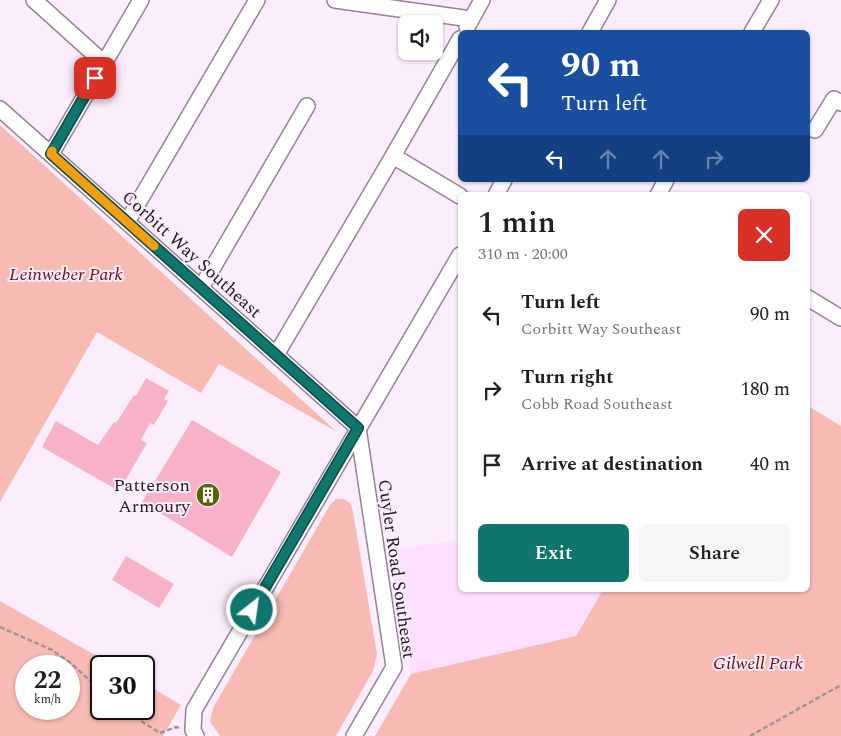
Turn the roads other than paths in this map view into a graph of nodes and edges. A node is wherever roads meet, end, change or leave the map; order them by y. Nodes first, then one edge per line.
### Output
1 (34, 0) edge
2 (141, 0) edge
3 (257, 0) edge
4 (335, 0) edge
5 (482, 0) edge
6 (608, 0) edge
7 (771, 0) edge
8 (471, 19) junction
9 (465, 30) edge
10 (591, 30) edge
11 (753, 30) edge
12 (458, 42) edge
13 (104, 63) junction
14 (841, 103) edge
15 (307, 106) dead end
16 (0, 109) edge
17 (815, 130) dead end
18 (51, 154) junction
19 (393, 156) junction
20 (458, 195) edge
21 (127, 222) junction
22 (458, 258) edge
23 (201, 288) junction
24 (810, 299) edge
25 (841, 318) edge
26 (276, 355) junction
27 (358, 428) junction
28 (192, 734) edge
29 (354, 736) edge

1 - 13 street
2 - 13 street
3 - 21 street
4 - 8 street
5 - 8 street
6 - 10 street
7 - 11 street
8 - 9 street
12 - 19 street
13 - 18 street
14 - 17 street
15 - 23 street
16 - 18 street, Corbitt Way Southeast
18 - 21 street, Corbitt Way Southeast
19 - 20 street
19 - 26 street
21 - 23 street, Corbitt Way Southeast
22 - 27 street
23 - 26 street, Corbitt Way Southeast
24 - 25 street
26 - 27 street, Corbitt Way Southeast
27 - 28 street
27 - 29 street, Cuyler Road Southeast

